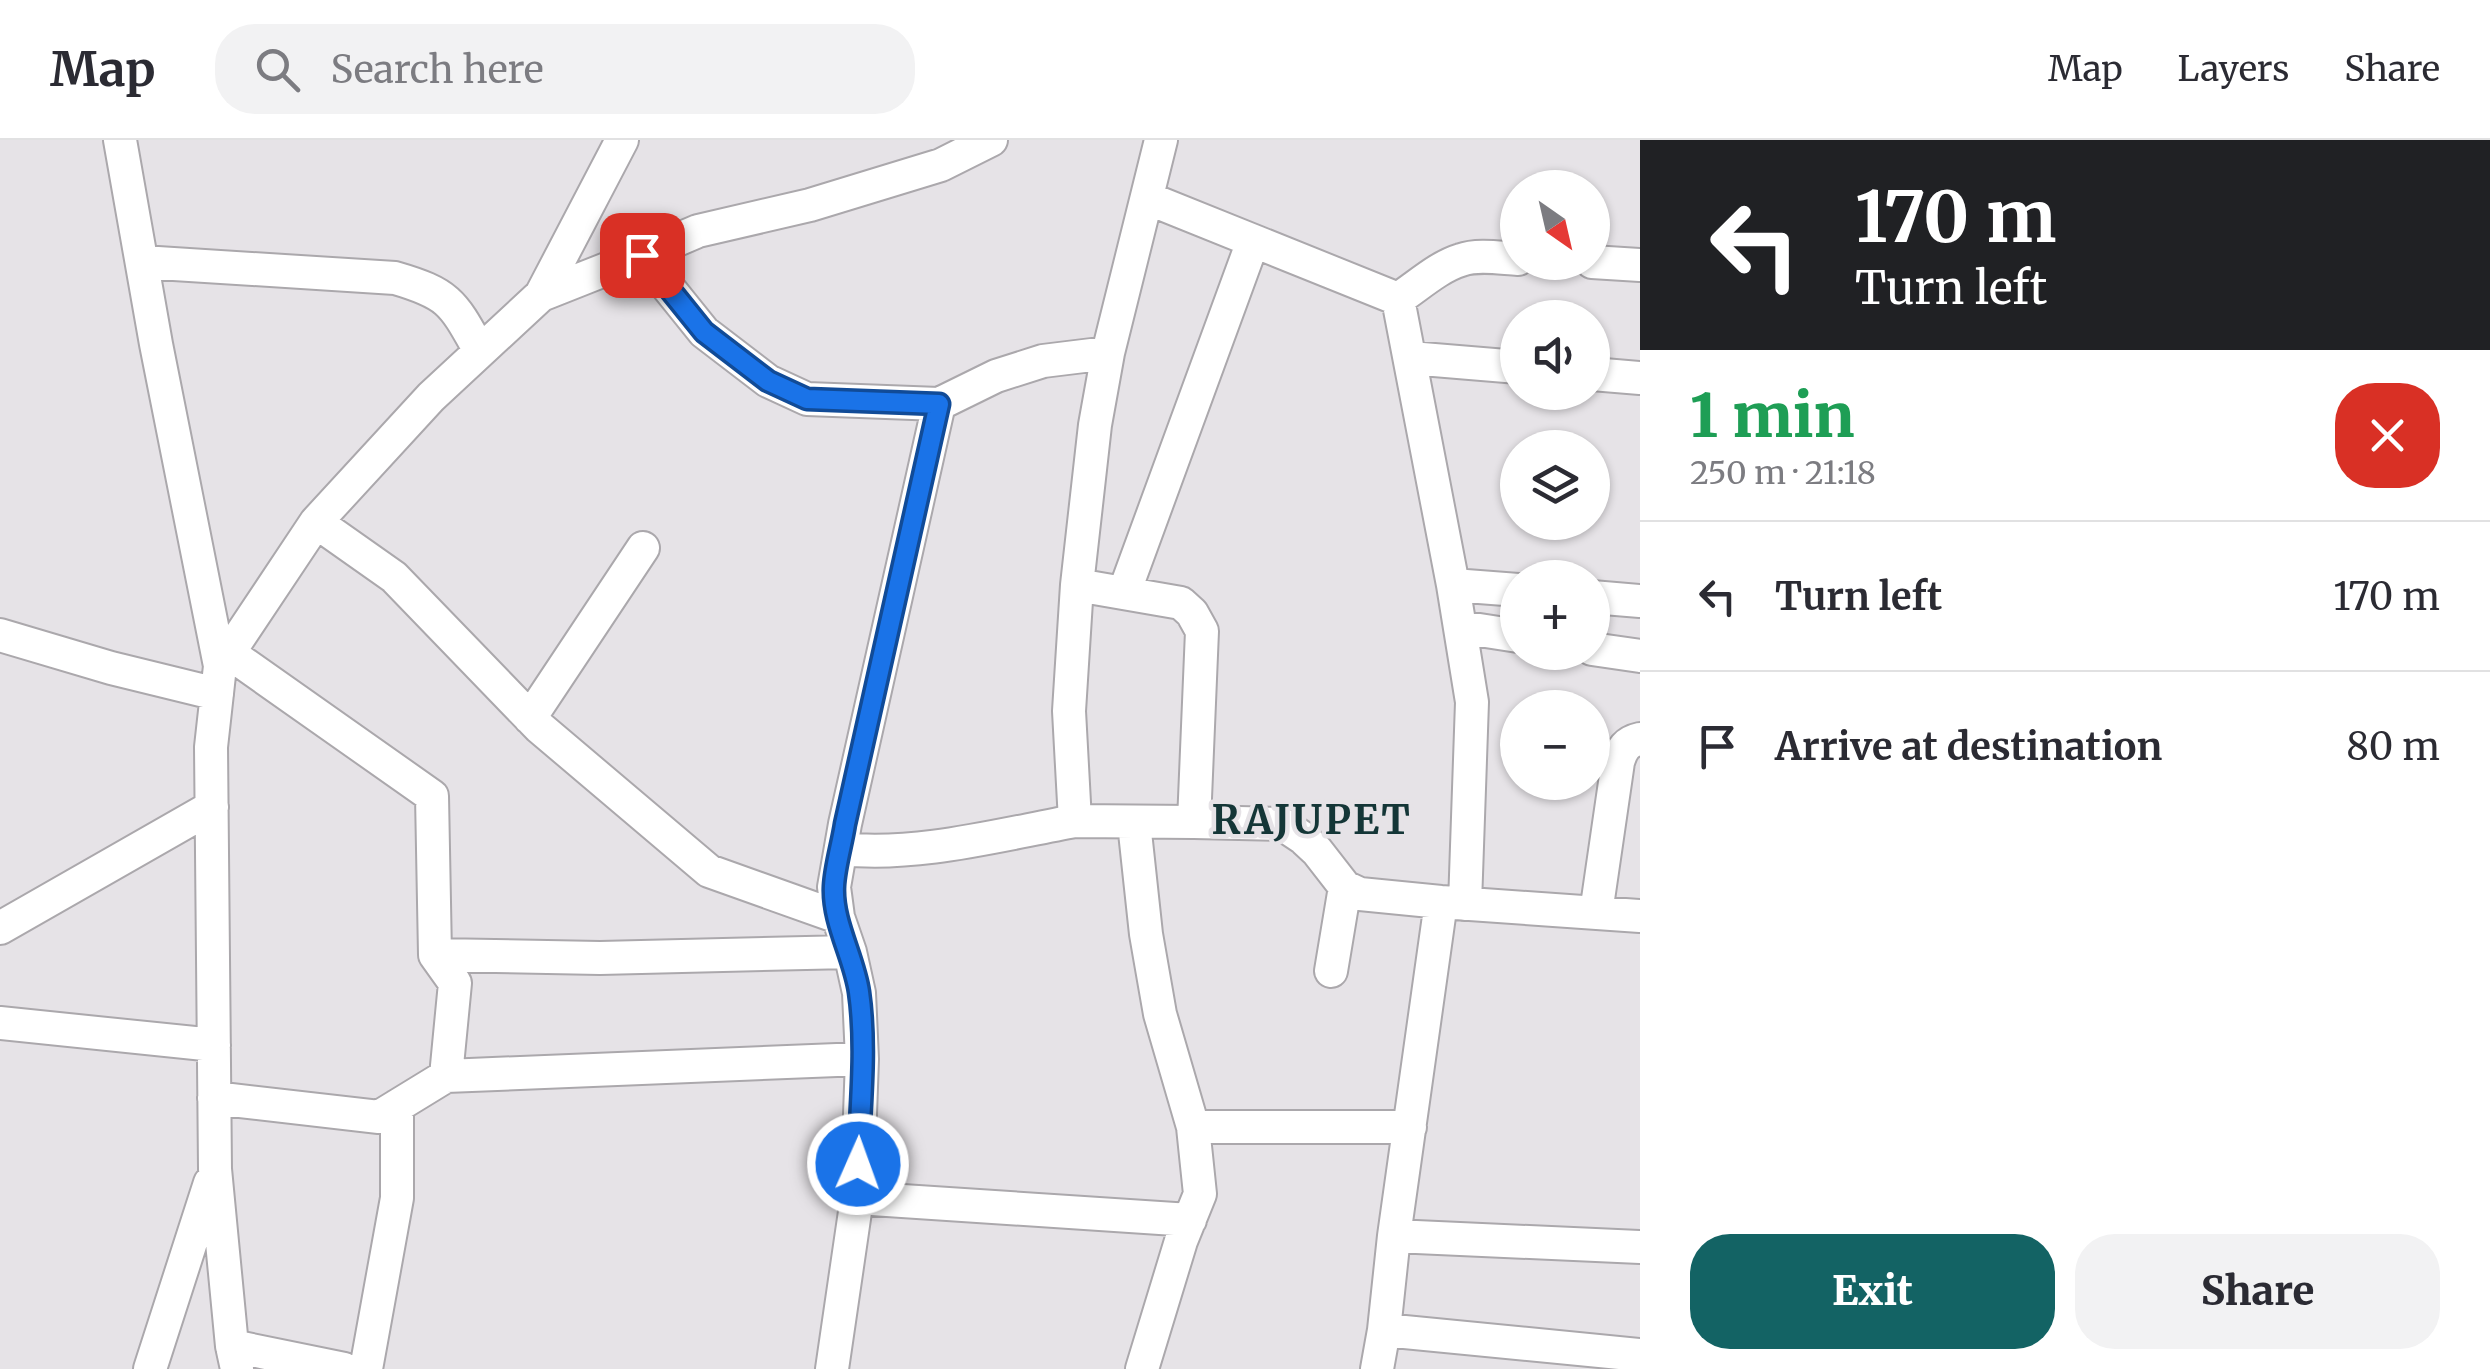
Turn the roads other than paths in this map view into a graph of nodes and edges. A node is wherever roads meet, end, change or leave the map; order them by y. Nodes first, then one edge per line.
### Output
1 (120, 140) edge
2 (622, 140) edge
3 (991, 140) edge
4 (1160, 140) edge
5 (1147, 198) junction
6 (1253, 241) junction
7 (642, 255) junction
8 (1500, 259) edge
9 (142, 262) junction
10 (1610, 263) edge
11 (1640, 264) edge
12 (541, 295) junction
13 (1398, 299) junction
14 (480, 351) junction
15 (1108, 353) junction
16 (1410, 358) junction
17 (1500, 366) edge
18 (1610, 376) edge
19 (1640, 378) edge
20 (939, 404) junction
21 (316, 522) junction
22 (643, 548) dead end
23 (1077, 584) junction
24 (1454, 585) junction
25 (1500, 589) edge
26 (1124, 593) junction
27 (1610, 598) edge
28 (1640, 601) edge
29 (1460, 627) junction
30 (1500, 633) edge
31 (0, 635) edge
32 (1610, 652) edge
33 (1640, 656) edge
34 (222, 671) junction
35 (530, 718) junction
36 (1640, 739) edge
37 (212, 808) junction
38 (1074, 821) junction
39 (1194, 822) junction
40 (1134, 823) junction
41 (841, 849) junction
42 (1345, 887) junction
43 (1453, 903) junction
44 (1596, 913) junction
45 (1640, 916) edge
46 (838, 917) junction
47 (0, 928) edge
48 (850, 952) junction
49 (434, 955) junction
50 (1332, 971) dead end
51 (0, 1023) edge
52 (214, 1045) junction
53 (862, 1059) junction
54 (446, 1076) junction
55 (214, 1098) junction
56 (397, 1106) junction
57 (1410, 1126) junction
58 (1193, 1127) junction
59 (214, 1169) junction
60 (856, 1198) junction
61 (1190, 1220) junction
62 (1394, 1236) junction
63 (1640, 1247) edge
64 (1384, 1330) junction
65 (1640, 1355) edge
66 (235, 1357) edge
67 (150, 1369) edge
68 (344, 1369) edge
69 (366, 1369) edge
70 (832, 1369) edge
71 (1142, 1369) edge
72 (1377, 1369) edge

1 - 9 street
2 - 12 street
3 - 7 street
4 - 5 street
5 - 6 street
5 - 15 street
6 - 13 street
6 - 26 street
7 - 12 street
7 - 20 street
8 - 13 street
9 - 14 street
9 - 34 street
10 - 11 street
12 - 14 street
13 - 16 street
14 - 21 street
15 - 20 street
15 - 23 street
16 - 17 street
16 - 24 street
18 - 19 street
20 - 41 street
21 - 34 street
21 - 35 street
22 - 35 street
23 - 26 street
23 - 38 street
24 - 25 street
24 - 29 street
26 - 39 street
27 - 28 street
29 - 30 street
29 - 43 street
31 - 34 street
32 - 33 street
34 - 37 street
34 - 49 street
35 - 46 street
36 - 44 street
37 - 47 street
37 - 52 street
38 - 40 street
38 - 41 street
39 - 40 street
39 - 42 street
40 - 58 street
41 - 46 street
42 - 43 street
42 - 50 street
43 - 44 street
43 - 57 street
44 - 45 street
46 - 48 street
48 - 49 street
48 - 53 street
49 - 54 street
51 - 52 street
52 - 55 street
53 - 54 street
53 - 60 street
54 - 56 street
55 - 56 street
55 - 59 street
56 - 69 street
57 - 58 street
57 - 62 street
58 - 61 street
59 - 66 street
59 - 67 street
60 - 61 street
60 - 70 street
61 - 71 street
62 - 63 street
62 - 64 street
64 - 65 street
64 - 72 street
66 - 68 street

